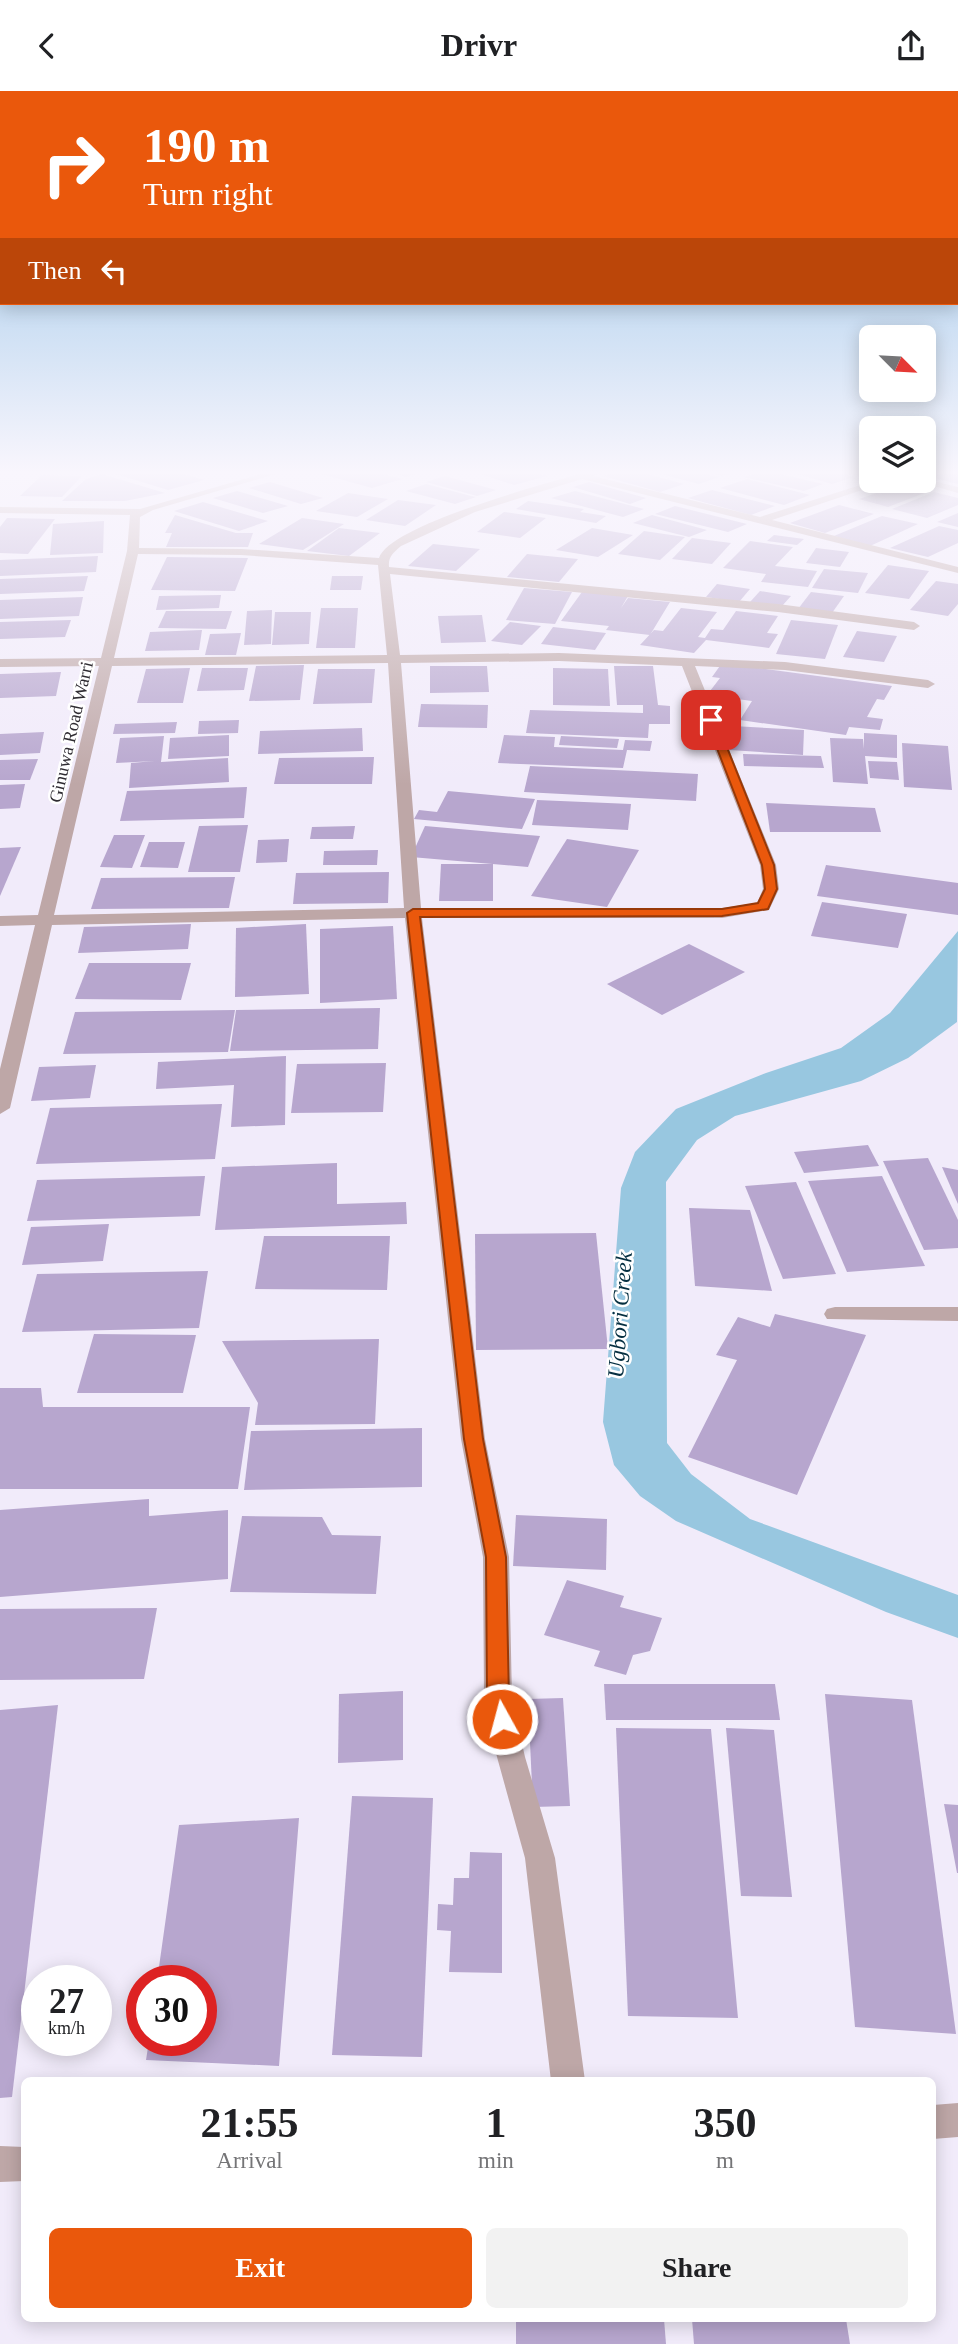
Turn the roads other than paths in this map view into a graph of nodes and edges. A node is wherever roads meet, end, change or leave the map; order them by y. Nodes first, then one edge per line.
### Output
1 (127, 575) edge
2 (384, 575) edge
3 (469, 575) edge
4 (914, 627) dead end
5 (394, 657) junction
6 (107, 661) junction
7 (0, 663) edge
8 (687, 663) junction
9 (928, 684) dead end
10 (413, 913) junction
11 (45, 920) junction
12 (0, 921) edge
13 (0, 1108) edge
14 (835, 1314) dead end
15 (958, 1314) edge
16 (567, 2077) edge
17 (958, 2120) edge
18 (936, 2122) edge
19 (0, 2164) edge
20 (21, 2164) edge

1 - 6 street, Ginuwa Road Warri
2 - 5 street
3 - 4 street
5 - 6 street
5 - 8 street
5 - 10 street
6 - 7 street
6 - 11 street, Ginuwa Road Warri
8 - 9 street
8 - 10 street
10 - 11 street
10 - 16 street
11 - 12 street
11 - 13 street, Ginuwa Road Warri
14 - 15 street
17 - 18 street
19 - 20 street

